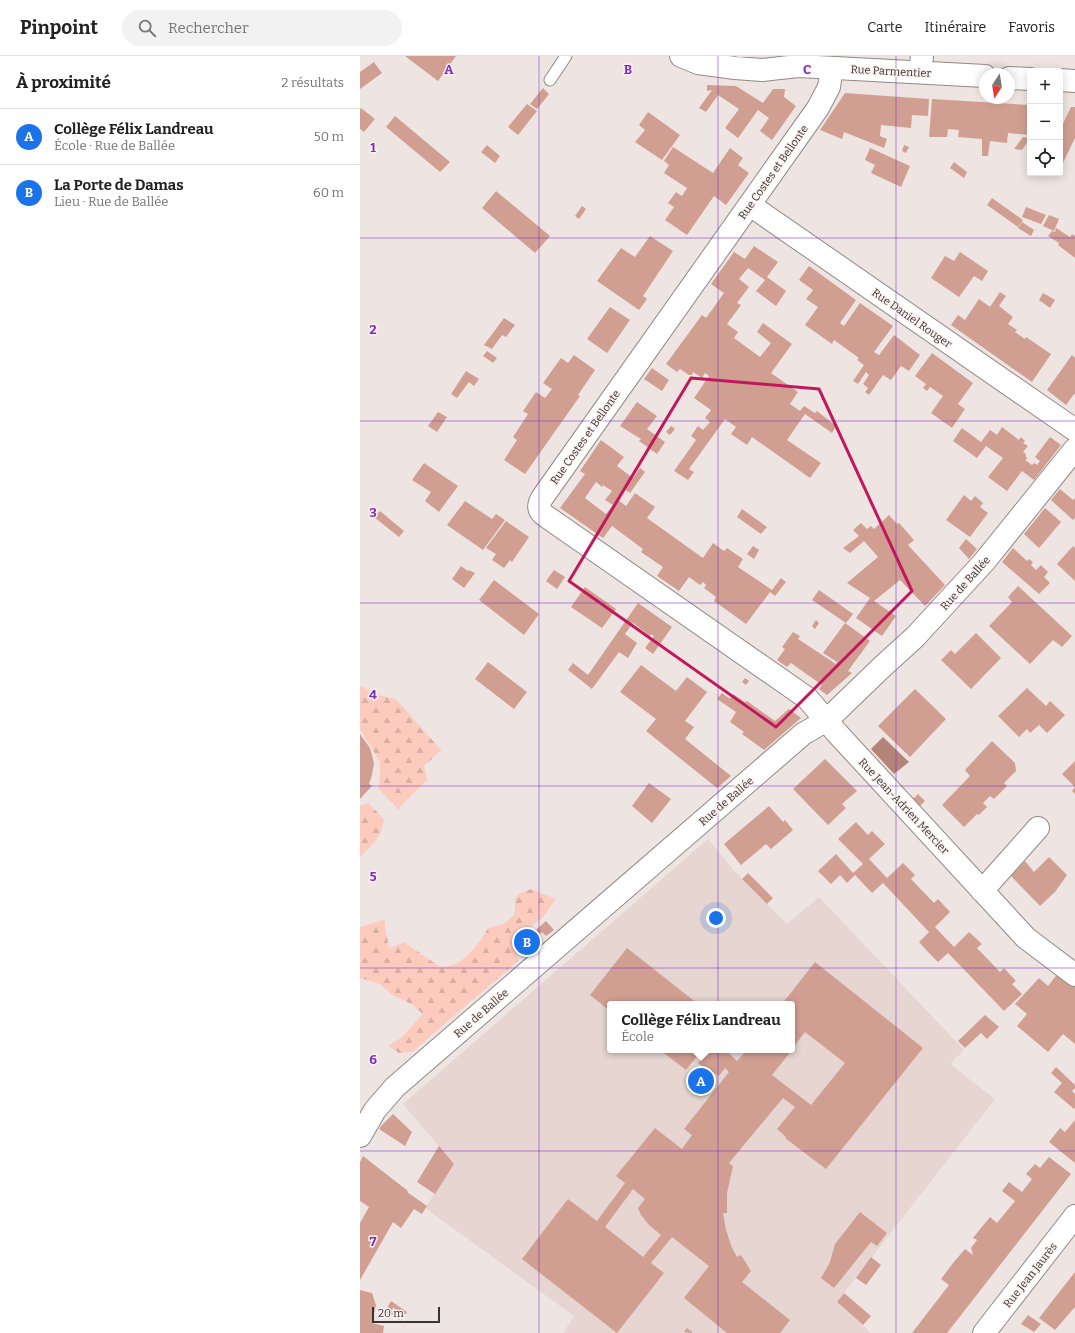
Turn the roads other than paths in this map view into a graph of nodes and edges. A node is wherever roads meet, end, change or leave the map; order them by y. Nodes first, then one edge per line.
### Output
1 (566, 56) edge
2 (681, 56) edge
3 (749, 56) edge
4 (921, 64) edge
5 (798, 66) junction
6 (832, 68) junction
7 (979, 75) edge
8 (1015, 78) edge
9 (1027, 79) edge
10 (550, 80) dead end
11 (1063, 80) edge
12 (1075, 81) edge
13 (750, 205) junction
14 (1075, 430) edge
15 (1075, 449) edge
16 (827, 720) junction
17 (1038, 828) dead end
18 (982, 891) junction
19 (1075, 975) edge
20 (360, 1136) edge
21 (1075, 1216) edge
22 (984, 1333) edge

1 - 10 lane
2 - 5 street, Rue Parmentier
3 - 5 street, Rue Parmentier
4 - 6 street, Rue Parmentier
4 - 7 street, Rue Parmentier
5 - 6 street, Rue Parmentier
6 - 13 street, Rue Costes et Bellonte
8 - 9 street
11 - 12 street
13 - 14 street, Rue Daniel Rouger
13 - 16 street, Rue Costes et Bellonte
15 - 16 street, Rue de Ballée
16 - 18 street, Rue Jean-Adrien Mercier
16 - 20 street, Rue de Ballée
17 - 18 street
18 - 19 street, Rue Jean-Adrien Mercier
21 - 22 street, Rue Jean Jaurès

